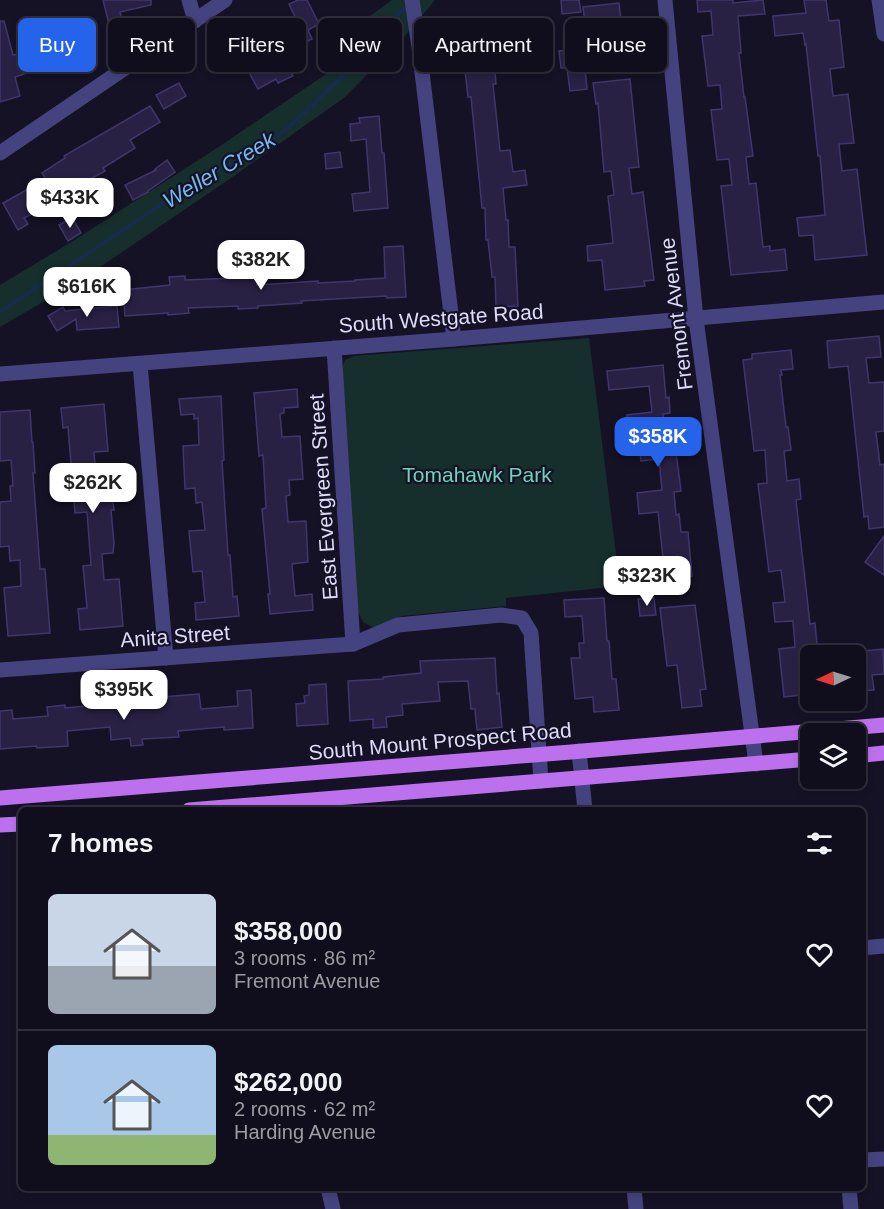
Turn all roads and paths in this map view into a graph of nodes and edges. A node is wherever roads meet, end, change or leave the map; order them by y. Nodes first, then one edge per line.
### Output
1 (189, 0) edge
2 (225, 0) edge
3 (412, 0) edge
4 (665, 0) edge
5 (879, 0) edge
6 (194, 18) edge
7 (195, 21) edge
8 (884, 34) edge
9 (120, 72) edge
10 (0, 153) edge
11 (884, 302) edge
12 (696, 319) junction
13 (454, 339) junction
14 (334, 348) junction
15 (140, 364) junction
16 (0, 374) edge
17 (353, 644) junction
18 (166, 658) junction
19 (0, 670) edge
20 (884, 725) edge
21 (753, 736) junction
22 (579, 751) junction
23 (884, 753) edge
24 (540, 755) junction
25 (866, 755) edge
26 (800, 760) edge
27 (756, 764) junction
28 (582, 778) junction
29 (541, 781) junction
30 (0, 798) edge
31 (225, 807) edge
32 (585, 807) edge
33 (18, 824) edge
34 (0, 825) edge
35 (884, 946) edge
36 (866, 948) edge
37 (884, 1159) edge
38 (866, 1161) edge
39 (329, 1191) edge
40 (634, 1191) edge
41 (849, 1191) edge
42 (333, 1209) edge
43 (636, 1209) edge
44 (851, 1209) edge

1 - 6 street
2 - 7 street
3 - 13 street
4 - 12 street, Fremont Avenue
5 - 8 street
9 - 10 street
11 - 12 street, South Westgate Road
12 - 13 street, South Westgate Road
12 - 21 street, Fremont Avenue
13 - 14 street, South Westgate Road
14 - 15 street, South Westgate Road
14 - 17 street, East Evergreen Street
15 - 16 street, South Westgate Road
15 - 18 street
17 - 18 street, Anita Street
17 - 24 street, Anita Street
18 - 19 street, Anita Street
20 - 21 main road, South Mount Prospect Road
21 - 22 main road, South Mount Prospect Road
21 - 27 street, Fremont Avenue
22 - 24 main road, South Mount Prospect Road
22 - 28 street
23 - 25 main road
24 - 29 street
24 - 30 main road, South Mount Prospect Road
26 - 27 main road
27 - 28 main road
28 - 29 main road
28 - 32 street
29 - 31 main road
33 - 34 main road
35 - 36 street
37 - 38 street
39 - 42 street
40 - 43 street
41 - 44 street

